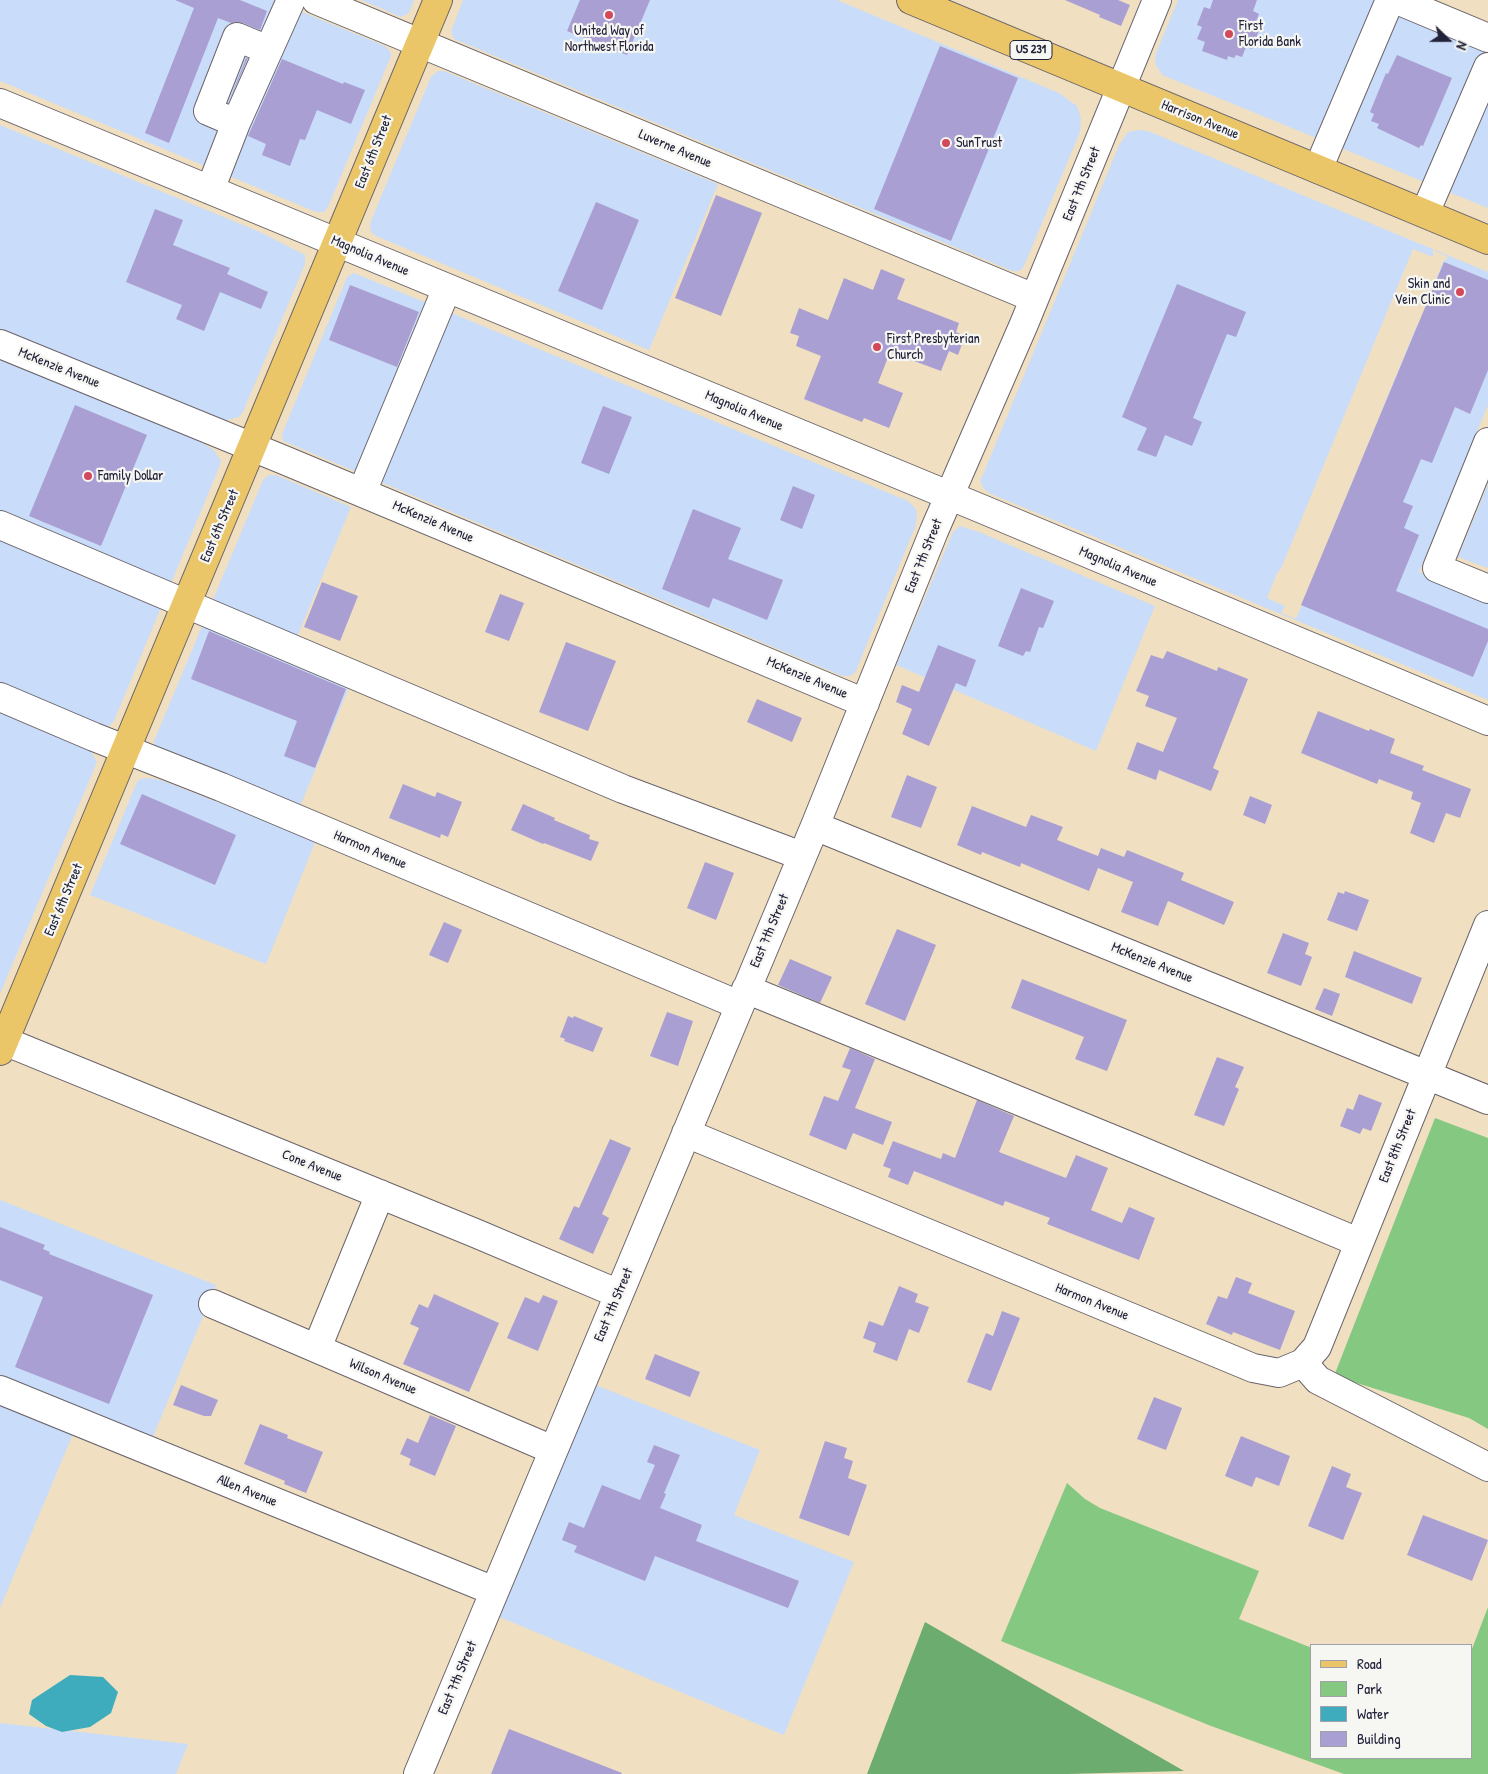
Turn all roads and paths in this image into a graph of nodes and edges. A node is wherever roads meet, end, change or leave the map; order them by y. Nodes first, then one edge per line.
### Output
1 (291, 0) edge
2 (316, 0) edge
3 (438, 0) edge
4 (911, 0) edge
5 (1157, 0) edge
6 (1390, 0) edge
7 (1397, 0) edge
8 (1488, 38) edge
9 (420, 43) junction
10 (1488, 67) edge
11 (1120, 87) junction
12 (0, 103) edge
13 (1318, 168) junction
14 (210, 190) junction
15 (1425, 213) junction
16 (1488, 240) edge
17 (338, 243) junction
18 (447, 288) junction
19 (1034, 298) junction
20 (0, 344) edge
21 (1488, 442) edge
22 (252, 447) junction
23 (362, 492) junction
24 (948, 496) junction
25 (0, 525) edge
26 (1488, 589) edge
27 (187, 604) junction
28 (0, 697) edge
29 (865, 703) junction
30 (1488, 721) edge
31 (126, 750) junction
32 (815, 826) junction
33 (802, 856) junction
34 (1488, 925) edge
35 (742, 997) junction
36 (2, 1046) edge
37 (1428, 1074) junction
38 (1488, 1100) edge
39 (686, 1133) junction
40 (380, 1194) junction
41 (1358, 1242) junction
42 (619, 1294) junction
43 (213, 1304) dead end
44 (317, 1348) junction
45 (1303, 1363) junction
46 (0, 1390) edge
47 (553, 1450) junction
48 (1488, 1467) edge
49 (494, 1591) junction
50 (418, 1774) edge

1 - 14 street
2 - 9 street, Luverne Avenue
3 - 9 main road, East 6th Street
4 - 11 main road, Harrison Avenue / US 231
5 - 11 street, East 7th Street
6 - 13 street
7 - 8 street
9 - 17 main road, East 6th Street
9 - 19 street, Luverne Avenue
10 - 15 street
11 - 13 main road, Harrison Avenue / US 231
11 - 19 street, East 7th Street
12 - 14 street, Magnolia Avenue
13 - 15 main road, Harrison Avenue / US 231
14 - 17 street, Magnolia Avenue
15 - 16 main road, Harrison Avenue / US 231
17 - 18 street, Magnolia Avenue
17 - 22 main road, East 6th Street
18 - 23 street
18 - 24 street, Magnolia Avenue
19 - 24 street, East 7th Street
20 - 22 street, McKenzie Avenue
21 - 26 street
22 - 23 street, McKenzie Avenue
22 - 27 main road, East 6th Street
23 - 29 street, McKenzie Avenue
24 - 29 street, East 7th Street
24 - 30 street, Magnolia Avenue
25 - 27 street
27 - 31 main road, East 6th Street
27 - 33 street
28 - 31 street, Harmon Avenue
29 - 32 street, East 7th Street
31 - 35 street, Harmon Avenue
31 - 36 main road, East 6th Street
32 - 33 street, East 7th Street
32 - 37 street, McKenzie Avenue
33 - 35 street, East 7th Street
34 - 37 street, East 8th Street
35 - 39 street, East 7th Street
35 - 41 street, Harmon Avenue
36 - 40 street, Cone Avenue
37 - 38 street, McKenzie Avenue
37 - 41 street, East 8th Street
39 - 42 street, East 7th Street
39 - 45 street, Harmon Avenue
40 - 42 street, Cone Avenue
40 - 44 street
41 - 45 street, East 8th Street
42 - 47 street, East 7th Street
43 - 44 street, Wilson Avenue
44 - 47 street, Wilson Avenue
45 - 48 street
46 - 49 street, Allen Avenue
47 - 49 street, East 7th Street
49 - 50 street, East 7th Street

